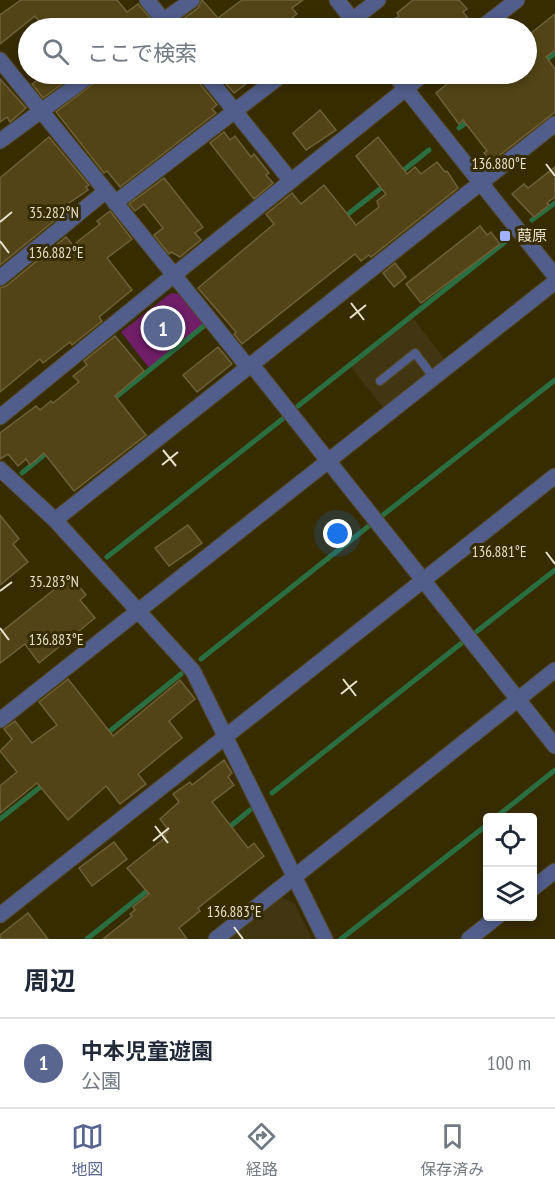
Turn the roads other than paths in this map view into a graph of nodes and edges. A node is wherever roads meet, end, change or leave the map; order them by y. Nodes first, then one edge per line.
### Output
1 (147, 0) edge
2 (192, 0) edge
3 (337, 0) edge
4 (378, 0) edge
5 (517, 0) edge
6 (157, 18) edge
7 (171, 18) edge
8 (347, 18) edge
9 (359, 18) edge
10 (494, 18) edge
11 (0, 60) edge
12 (18, 82) edge
13 (19, 84) edge
14 (78, 84) edge
15 (213, 84) edge
16 (270, 84) edge
17 (403, 84) edge
18 (411, 84) edge
19 (406, 88) junction
20 (41, 111) junction
21 (234, 111) junction
22 (555, 124) edge
23 (0, 141) edge
24 (291, 181) junction
25 (480, 183) junction
26 (110, 197) junction
27 (174, 275) junction
28 (555, 276) edge
29 (0, 278) edge
30 (555, 282) edge
31 (250, 366) junction
32 (434, 378) junction
33 (380, 381) dead end
34 (0, 417) edge
35 (328, 461) junction
36 (0, 469) edge
37 (555, 476) edge
38 (55, 520) junction
39 (423, 580) junction
40 (138, 612) junction
41 (555, 670) edge
42 (518, 700) junction
43 (0, 720) edge
44 (225, 736) junction
45 (555, 746) edge
46 (555, 871) edge
47 (294, 878) junction
48 (537, 885) edge
49 (0, 915) edge
50 (492, 921) edge
51 (216, 939) edge
52 (325, 939) edge
53 (469, 939) edge

1 - 6 street
2 - 7 street
3 - 8 street
4 - 9 street
5 - 10 street
11 - 12 street
13 - 20 street
14 - 20 street
15 - 21 street
16 - 21 street
17 - 19 street
18 - 19 street
19 - 24 street
19 - 25 street
20 - 23 street
20 - 26 street
21 - 24 street
21 - 26 street
22 - 25 street
24 - 27 street
25 - 28 street
25 - 31 street
26 - 27 street
26 - 29 street
27 - 31 street
27 - 34 street
30 - 32 street
31 - 35 street
31 - 38 street
32 - 33 lane
32 - 35 street
35 - 39 street
35 - 40 street
36 - 38 street
37 - 39 street
38 - 40 street
39 - 42 street
39 - 44 street
40 - 43 street
40 - 44 street
41 - 42 street
42 - 45 street
42 - 47 street
44 - 47 street
44 - 49 street
46 - 48 street
47 - 51 street
47 - 52 street
50 - 53 street

